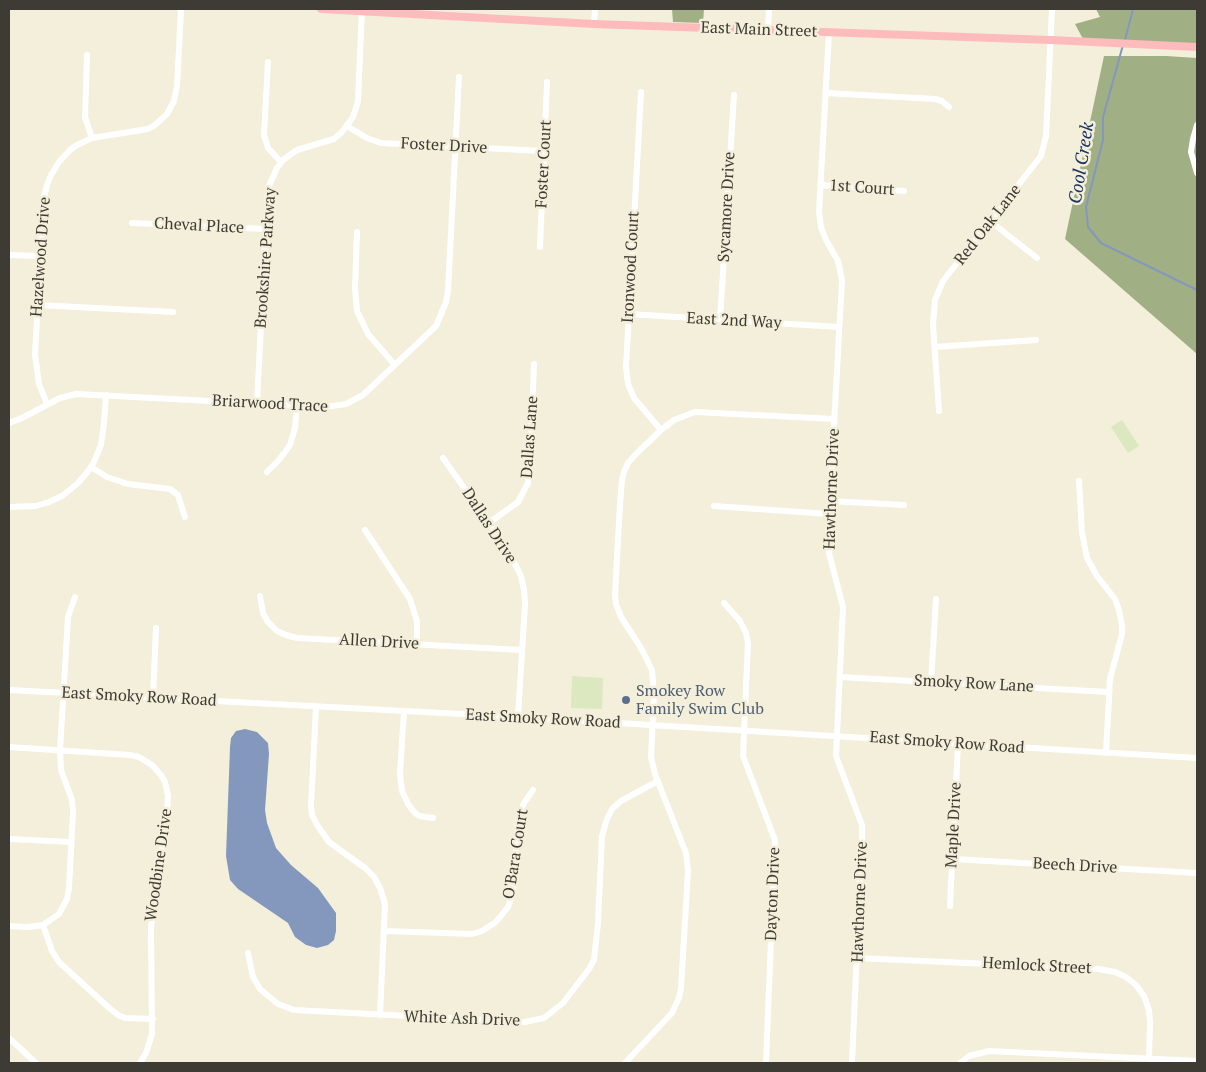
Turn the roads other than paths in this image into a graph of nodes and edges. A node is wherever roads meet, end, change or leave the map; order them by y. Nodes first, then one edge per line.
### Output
1 (181, 9) edge
2 (321, 9) edge
3 (595, 9) edge
4 (769, 9) edge
5 (1052, 9) edge
6 (362, 10) edge
7 (594, 24) junction
8 (768, 31) junction
9 (830, 32) junction
10 (1051, 40) junction
11 (1197, 48) edge
12 (87, 55) dead end
13 (268, 62) dead end
14 (459, 77) dead end
15 (547, 82) dead end
16 (641, 92) dead end
17 (826, 94) junction
18 (734, 95) dead end
19 (949, 107) dead end
20 (1197, 125) edge
21 (347, 126) junction
22 (92, 138) junction
23 (456, 147) junction
24 (544, 151) junction
25 (281, 162) junction
26 (1197, 173) edge
27 (820, 185) junction
28 (904, 191) dead end
29 (990, 221) junction
30 (132, 223) dead end
31 (266, 229) junction
32 (357, 232) dead end
33 (540, 247) dead end
34 (9, 254) edge
35 (40, 256) junction
36 (1037, 258) dead end
37 (38, 305) junction
38 (174, 312) dead end
39 (629, 314) junction
40 (720, 320) junction
41 (839, 327) junction
42 (1036, 340) dead end
43 (935, 346) junction
44 (534, 364) dead end
45 (395, 365) junction
46 (106, 395) junction
47 (257, 403) junction
48 (48, 404) junction
49 (296, 406) junction
50 (939, 411) dead end
51 (834, 419) junction
52 (9, 423) edge
53 (661, 430) junction
54 (443, 458) dead end
55 (91, 467) junction
56 (267, 472) dead end
57 (1079, 481) dead end
58 (829, 501) junction
59 (904, 505) dead end
60 (714, 506) dead end
61 (9, 507) edge
62 (828, 514) junction
63 (185, 517) dead end
64 (489, 523) junction
65 (365, 530) dead end
66 (260, 596) dead end
67 (75, 597) dead end
68 (936, 599) dead end
69 (724, 603) dead end
70 (156, 628) dead end
71 (417, 645) junction
72 (522, 650) junction
73 (840, 677) junction
74 (931, 682) junction
75 (9, 690) edge
76 (1108, 692) junction
77 (63, 693) junction
78 (152, 698) junction
79 (316, 707) junction
80 (404, 712) junction
81 (518, 717) junction
82 (652, 725) junction
83 (744, 731) junction
84 (836, 736) junction
85 (958, 744) junction
86 (9, 747) edge
87 (60, 750) junction
88 (1106, 753) junction
89 (1197, 758) edge
90 (658, 781) junction
91 (533, 790) dead end
92 (433, 818) dead end
93 (9, 839) edge
94 (71, 842) junction
95 (952, 859) junction
96 (1197, 873) edge
97 (950, 906) dead end
98 (43, 925) junction
99 (9, 926) edge
100 (385, 931) junction
101 (248, 953) dead end
102 (857, 958) junction
103 (380, 1015) junction
104 (153, 1019) junction
105 (9, 1038) edge
106 (1149, 1058) junction
107 (1197, 1061) edge
108 (36, 1063) edge
109 (140, 1063) edge
110 (625, 1063) edge
111 (766, 1063) edge
112 (852, 1063) edge
113 (960, 1063) edge

1 - 22 street, Hazelwood Drive
2 - 6 main road, East Main Street
3 - 7 street
4 - 8 street
5 - 10 street, Red Oak Lane
6 - 7 main road, East Main Street
6 - 21 street, Brookshire Parkway
7 - 8 main road, East Main Street
8 - 9 main road, East Main Street
9 - 10 main road, East Main Street
9 - 17 street, Hawthorne Drive
10 - 11 main road, East Main Street
10 - 29 street, Red Oak Lane
12 - 22 street
13 - 25 street
14 - 23 street, Briarwood Trace
15 - 24 street, Foster Court
16 - 39 street, Ironwood Court
17 - 19 street
17 - 27 street, Hawthorne Drive
18 - 40 street, Sycamore Drive
20 - 26 street
21 - 23 street, Foster Drive
21 - 25 street, Brookshire Parkway
22 - 35 street, Hazelwood Drive
23 - 24 street, Foster Drive
23 - 45 street, Briarwood Trace
24 - 33 street, Foster Court
25 - 31 street, Brookshire Parkway
27 - 28 street, 1st Court
27 - 41 street, Hawthorne Drive
29 - 36 street
29 - 43 street, Red Oak Lane
30 - 31 street, Cheval Place
31 - 47 street, Brookshire Parkway
32 - 45 street
34 - 35 street
35 - 37 street, Hazelwood Drive
37 - 38 street
37 - 48 street, Hazelwood Drive
39 - 40 street, East 2nd Way
39 - 53 street, Ironwood Court
40 - 41 street, East 2nd Way
41 - 51 street, Hawthorne Drive
42 - 43 street
43 - 50 street, Red Oak Lane
44 - 64 street, Dallas Lane
45 - 49 street, Briarwood Trace
46 - 47 street, Briarwood Trace
46 - 48 street, Briarwood Trace
46 - 55 street
47 - 49 street, Briarwood Trace
48 - 52 street, Briarwood Trace
49 - 56 street
51 - 53 street
51 - 58 street, Hawthorne Drive
53 - 82 street
54 - 64 street, Dallas Drive
55 - 61 street
55 - 63 street
57 - 76 street
58 - 59 street
58 - 62 street, Hawthorne Drive
60 - 62 street
62 - 73 street, Hawthorne Drive
64 - 72 street, Dallas Drive
65 - 71 street
66 - 71 street, Allen Drive
67 - 77 street
68 - 74 street
69 - 83 street, Dayton Drive
70 - 78 street
71 - 72 street, Allen Drive
72 - 81 street, Dallas Drive
73 - 74 street, Smoky Row Lane
73 - 84 street, Hawthorne Drive
74 - 76 street, Smoky Row Lane
75 - 77 street, East Smoky Row Road
76 - 88 street
77 - 78 street, East Smoky Row Road
77 - 87 street
78 - 79 street, East Smoky Row Road
79 - 80 street, East Smoky Row Road
79 - 100 street
80 - 81 street, East Smoky Row Road
80 - 92 street
81 - 82 street, East Smoky Row Road
82 - 83 street, East Smoky Row Road
82 - 90 street
83 - 84 street, East Smoky Row Road
83 - 111 street, Dayton Drive
84 - 85 street, East Smoky Row Road
84 - 102 street, Hawthorne Drive
85 - 88 street, East Smoky Row Road
85 - 95 street, Maple Drive
86 - 87 street, Woodbine Drive
87 - 94 street
87 - 104 street, Woodbine Drive
88 - 89 street, East Smoky Row Road
90 - 103 street, White Ash Drive
90 - 110 street
91 - 100 street, O'Bara Court
93 - 94 street
94 - 98 street
95 - 96 street, Beech Drive
95 - 97 street, Maple Drive
98 - 99 street
98 - 104 street
100 - 103 street
101 - 103 street, White Ash Drive
102 - 106 street, Hemlock Street
102 - 112 street, Hawthorne Drive
104 - 109 street, Woodbine Drive
105 - 108 street
106 - 107 street
106 - 113 street

